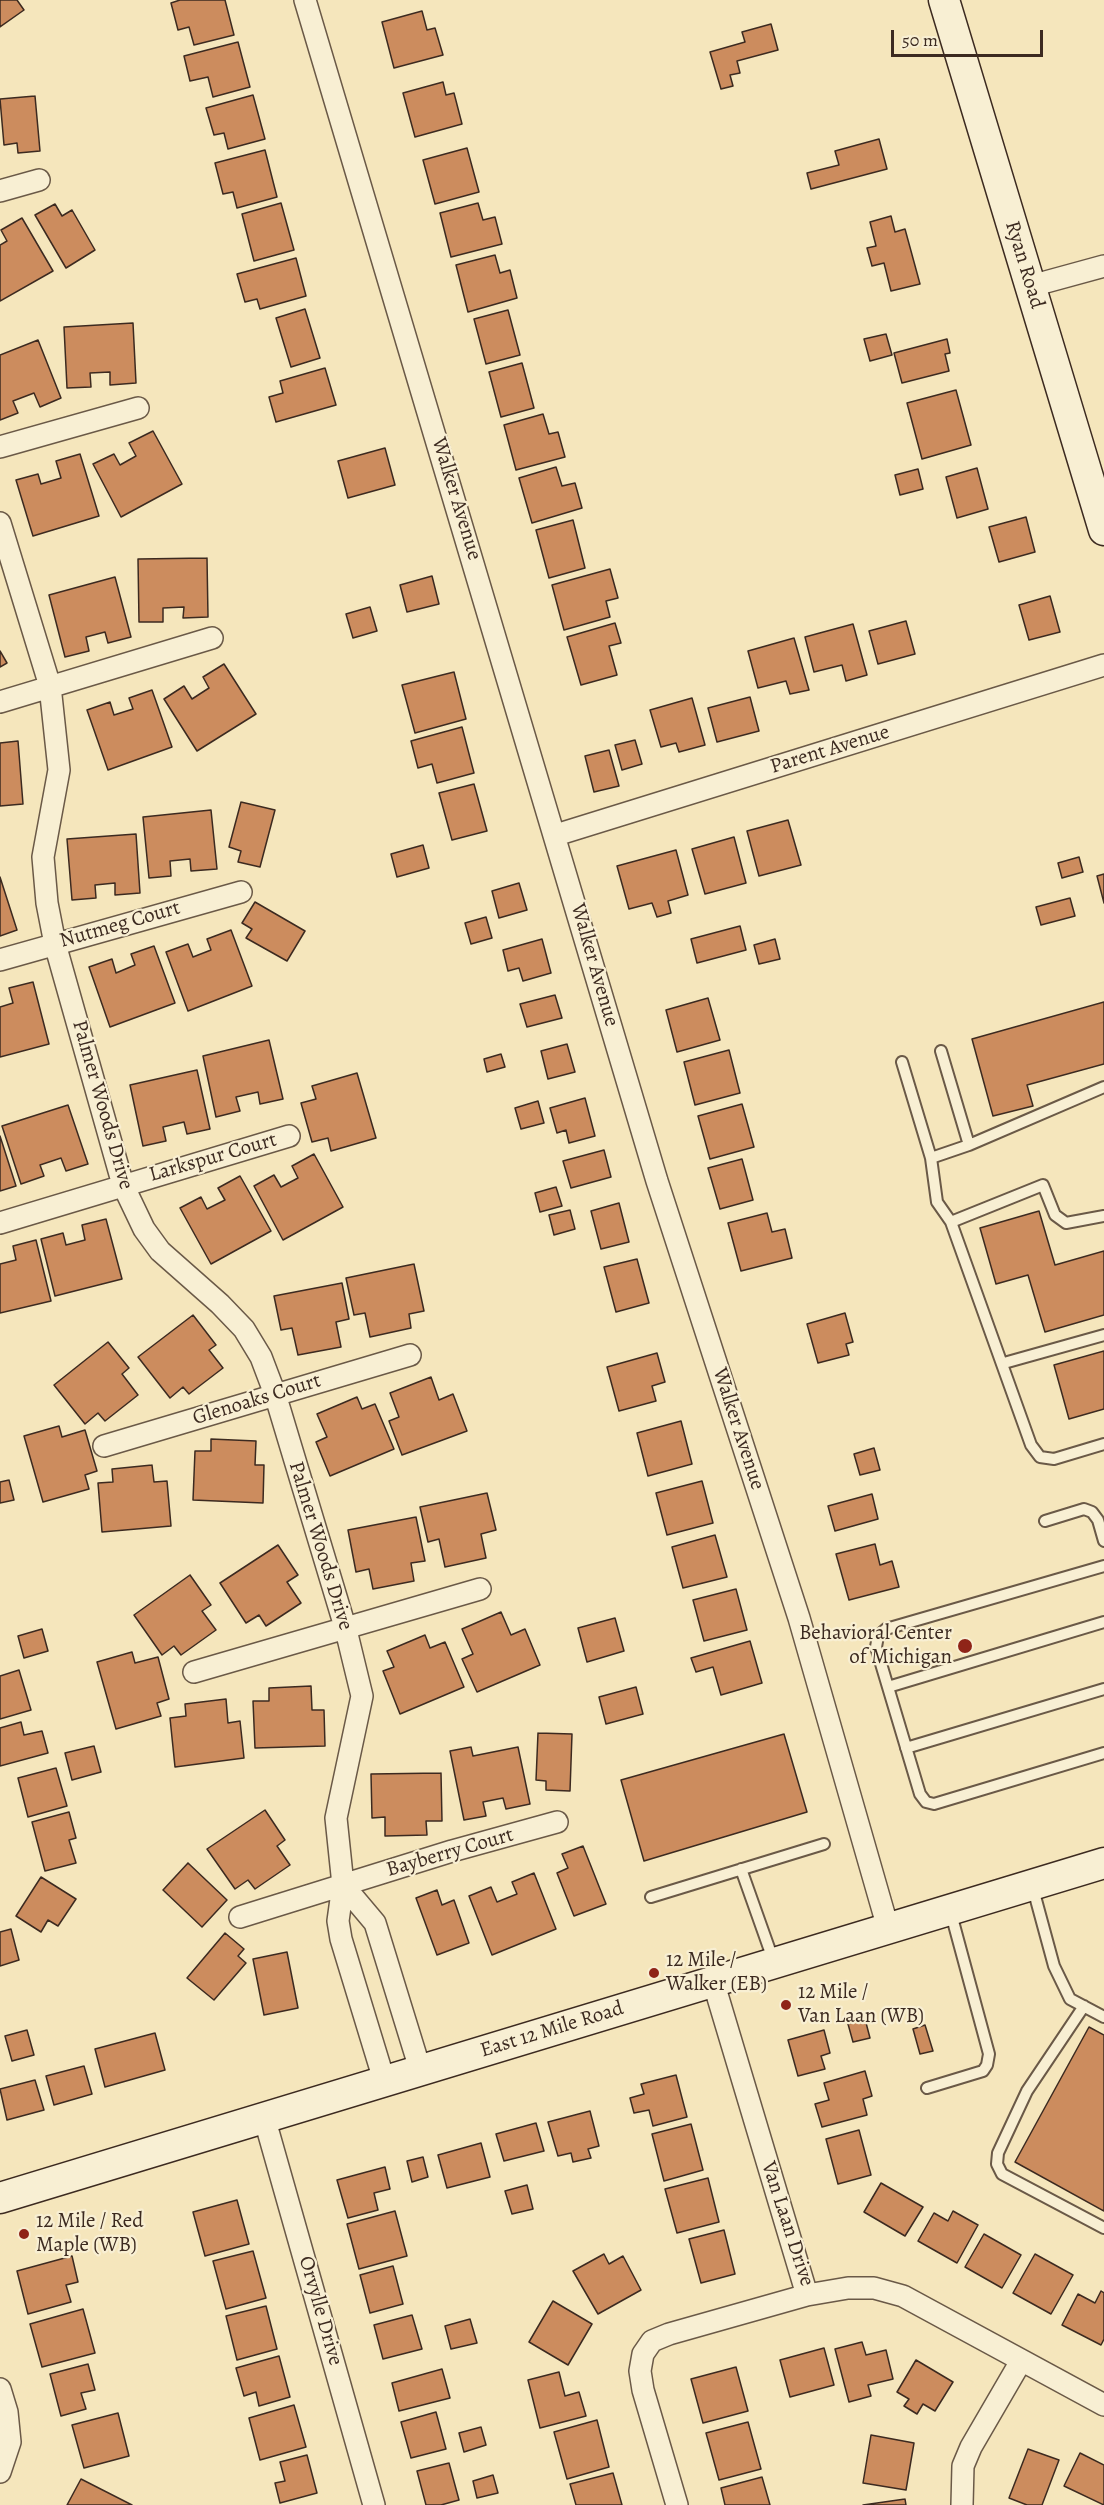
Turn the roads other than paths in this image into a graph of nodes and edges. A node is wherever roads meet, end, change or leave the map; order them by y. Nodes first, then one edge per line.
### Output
1 (305, 0) edge
2 (944, 0) edge
3 (39, 180) dead end
4 (0, 191) edge
5 (1104, 266) edge
6 (1031, 286) junction
7 (138, 408) dead end
8 (0, 447) edge
9 (0, 523) edge
10 (1104, 530) edge
11 (212, 638) dead end
12 (1104, 665) edge
13 (50, 686) junction
14 (0, 702) edge
15 (556, 835) junction
16 (241, 892) dead end
17 (55, 944) junction
18 (0, 960) edge
19 (941, 1051) dead end
20 (902, 1062) dead end
21 (1104, 1087) edge
22 (289, 1136) dead end
23 (969, 1145) junction
24 (931, 1158) junction
25 (123, 1185) junction
26 (1104, 1216) edge
27 (951, 1222) junction
28 (0, 1223) edge
29 (1104, 1335) edge
30 (410, 1355) dead end
31 (1004, 1363) junction
32 (275, 1394) junction
33 (1104, 1444) edge
34 (104, 1446) dead end
35 (1045, 1521) dead end
36 (1104, 1541) edge
37 (1104, 1566) edge
38 (480, 1589) dead end
39 (1104, 1622) edge
40 (346, 1630) junction
41 (194, 1672) dead end
42 (888, 1687) junction
43 (1104, 1689) edge
44 (906, 1748) junction
45 (1104, 1754) edge
46 (557, 1822) dead end
47 (824, 1844) dead end
48 (1104, 1863) edge
49 (741, 1869) junction
50 (343, 1885) junction
51 (1032, 1885) junction
52 (651, 1897) dead end
53 (950, 1910) junction
54 (240, 1917) dead end
55 (888, 1928) junction
56 (774, 1962) junction
57 (713, 1981) junction
58 (1084, 2006) junction
59 (1104, 2017) edge
60 (420, 2069) junction
61 (384, 2080) junction
62 (927, 2088) dead end
63 (264, 2117) junction
64 (0, 2198) edge
65 (1104, 2228) edge
66 (807, 2295) junction
67 (1021, 2361) junction
68 (0, 2389) edge
69 (1104, 2405) edge
70 (0, 2472) edge
71 (374, 2505) edge
72 (677, 2505) edge
73 (962, 2505) edge

1 - 15 street, Walker Avenue
2 - 6 main road, Ryan Road
3 - 4 street
5 - 6 street
6 - 10 main road, Ryan Road
7 - 8 street
9 - 13 street, Palmer Woods Drive
11 - 13 street
12 - 15 street, Parent Avenue
13 - 14 street
13 - 17 street, Palmer Woods Drive
15 - 55 street, Walker Avenue
16 - 17 street, Nutmeg Court
17 - 18 street, Nutmeg Court
17 - 25 street, Palmer Woods Drive
19 - 23 lane
20 - 24 lane
21 - 23 lane
22 - 25 street, Larkspur Court
23 - 24 lane
24 - 27 lane
25 - 28 street, Larkspur Court
25 - 32 street, Palmer Woods Drive
26 - 27 lane
27 - 31 lane
29 - 31 lane
30 - 32 street, Glenoaks Court
31 - 33 lane
32 - 34 street, Glenoaks Court
32 - 40 street, Palmer Woods Drive
35 - 36 lane
37 - 42 lane
38 - 40 street
39 - 42 lane
40 - 41 street
40 - 50 street, Palmer Woods Drive
42 - 44 lane
43 - 44 lane
44 - 45 lane
46 - 50 street, Bayberry Court
47 - 49 lane
48 - 51 main road, East 12 Mile Road
49 - 52 lane
49 - 56 lane
50 - 54 street, Bayberry Court
50 - 60 street
50 - 61 street, Palmer Woods Drive
51 - 53 main road, East 12 Mile Road
51 - 58 lane
53 - 55 main road, East 12 Mile Road
53 - 62 lane
55 - 56 main road, East 12 Mile Road
56 - 57 main road, East 12 Mile Road
57 - 60 main road, East 12 Mile Road
57 - 66 street, Van Laan Drive
58 - 59 lane
58 - 65 lane
60 - 61 main road, East 12 Mile Road
61 - 63 main road, East 12 Mile Road
63 - 64 main road, East 12 Mile Road
63 - 71 street, Orvylle Drive
66 - 67 street, Van Laan Drive
66 - 72 street
67 - 69 street, Van Laan Drive
67 - 73 street
68 - 70 street

